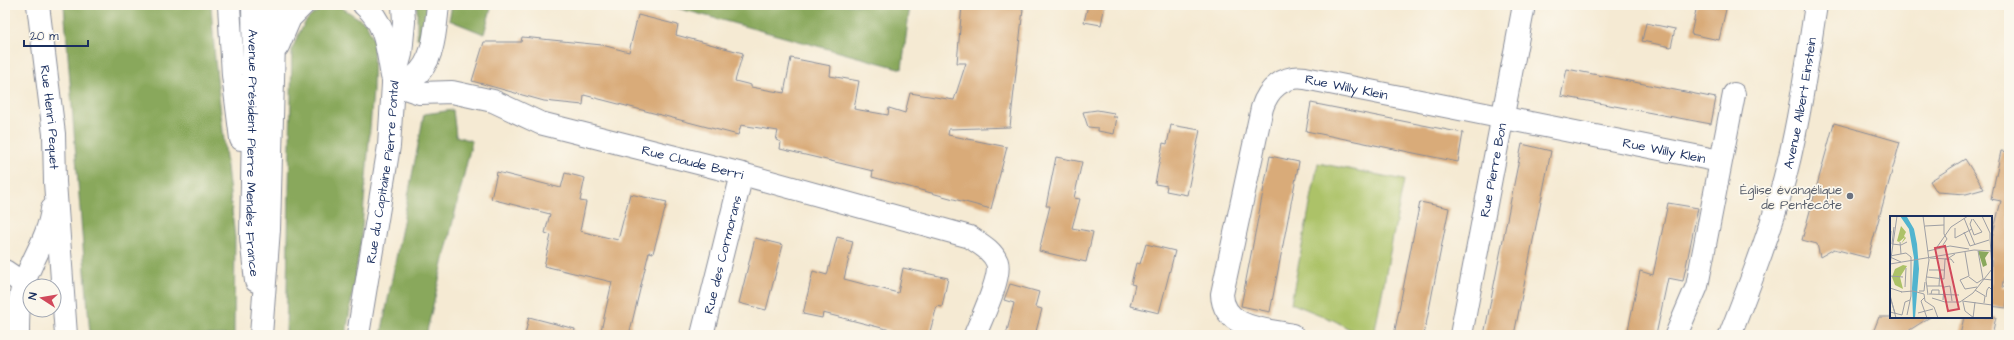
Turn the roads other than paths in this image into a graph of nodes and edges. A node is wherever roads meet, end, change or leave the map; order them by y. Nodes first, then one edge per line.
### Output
1 (38, 5) edge
2 (229, 5) edge
3 (253, 5) edge
4 (275, 5) edge
5 (303, 5) edge
6 (364, 5) edge
7 (403, 5) edge
8 (438, 5) edge
9 (1524, 5) edge
10 (1816, 5) edge
11 (274, 61) junction
12 (393, 84) junction
13 (1734, 94) dead end
14 (1502, 118) junction
15 (1720, 161) junction
16 (252, 169) junction
17 (742, 174) junction
18 (55, 182) junction
19 (5, 271) edge
20 (30, 278) edge
21 (22, 283) edge
22 (22, 302) edge
23 (56, 318) edge
24 (261, 330) edge
25 (66, 334) edge
26 (707, 334) edge
27 (18, 335) edge
28 (358, 335) edge
29 (975, 335) edge
30 (1292, 335) edge
31 (1461, 335) edge
32 (1676, 335) edge
33 (1730, 335) edge

1 - 18 street, Rue Henri Pequet
2 - 16 street
3 - 16 street, Avenue Président Pierre Mendès France
4 - 11 street, Avenue Président Pierre Mendès France
5 - 11 street
6 - 12 street
7 - 12 street
8 - 12 street, Rue du Capitaine Pierre Pontal
9 - 14 street, Rue Pierre Bon
10 - 33 street, Avenue Albert Einstein
11 - 24 street, Avenue Président Pierre Mendès France
12 - 17 street, Rue Claude Berri
12 - 28 street, Rue du Capitaine Pierre Pontal
13 - 15 street, Rue Willy Klein
14 - 15 street, Rue Willy Klein
14 - 30 street, Rue Willy Klein
14 - 31 street, Rue Pierre Bon
15 - 32 street, Rue Willy Klein
16 - 24 street, Avenue Président Pierre Mendès France
17 - 26 street, Rue des Cormorans
17 - 29 street, Rue Claude Berri
18 - 20 street, Rue Henri Pequet
18 - 25 street, Rue Henri Pequet
19 - 21 street
22 - 27 street, Rue Henri Pequet
23 - 25 street, Rue Henri Pequet

